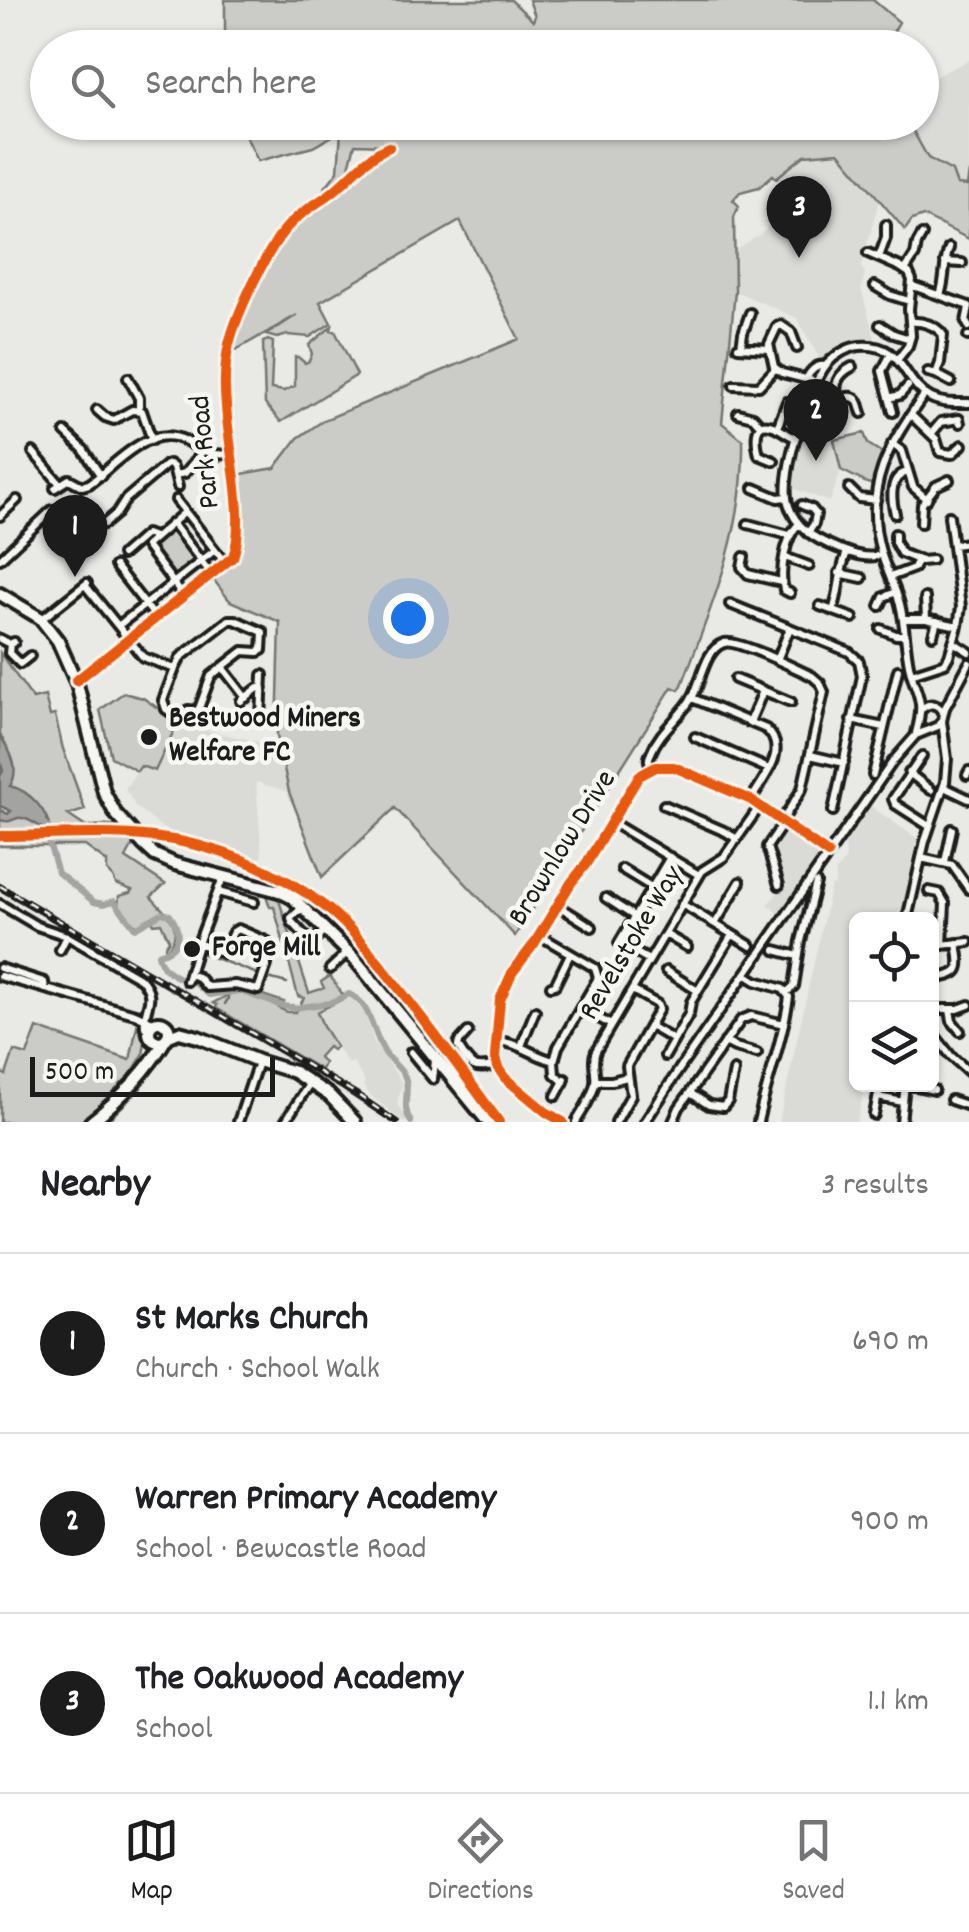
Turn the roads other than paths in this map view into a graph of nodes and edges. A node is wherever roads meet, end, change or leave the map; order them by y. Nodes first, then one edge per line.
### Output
1 (389, 147) dead end
2 (884, 227) dead end
3 (919, 237) dead end
4 (946, 250) dead end
5 (868, 253) dead end
6 (879, 258) junction
7 (944, 262) junction
8 (962, 264) dead end
9 (905, 270) junction
10 (913, 286) junction
11 (875, 288) dead end
12 (940, 295) junction
13 (910, 301) junction
14 (969, 306) edge
15 (748, 314) dead end
16 (910, 322) junction
17 (884, 326) dead end
18 (969, 328) edge
19 (910, 339) junction
20 (797, 346) dead end
21 (770, 349) junction
22 (895, 356) junction
23 (825, 366) junction
24 (775, 368) junction
25 (852, 368) dead end
26 (128, 378) dead end
27 (806, 378) junction
28 (737, 382) dead end
29 (817, 382) junction
30 (948, 382) dead end
31 (908, 389) dead end
32 (926, 394) junction
33 (889, 398) junction
34 (839, 400) junction
35 (809, 401) junction
36 (969, 402) edge
37 (788, 404) dead end
38 (829, 406) junction
39 (139, 410) junction
40 (891, 410) dead end
41 (98, 412) dead end
42 (740, 415) dead end
43 (862, 415) dead end
44 (911, 415) junction
45 (831, 422) dead end
46 (960, 423) dead end
47 (761, 426) junction
48 (776, 428) junction
49 (65, 432) dead end
50 (931, 434) junction
51 (796, 438) junction
52 (152, 440) junction
53 (892, 444) junction
54 (960, 450) dead end
55 (202, 452) junction
56 (230, 454) junction
57 (33, 457) dead end
58 (771, 462) dead end
59 (908, 472) junction
60 (175, 475) junction
61 (101, 476) junction
62 (946, 483) dead end
63 (144, 486) junction
64 (178, 487) dead end
65 (757, 487) dead end
66 (848, 491) dead end
67 (151, 494) dead end
68 (786, 498) junction
69 (926, 498) junction
70 (17, 500) dead end
71 (176, 500) dead end
72 (876, 500) junction
73 (805, 504) dead end
74 (52, 510) dead end
75 (893, 511) dead end
76 (185, 512) junction
77 (0, 516) edge
78 (948, 519) dead end
79 (920, 520) dead end
80 (172, 523) junction
81 (104, 524) dead end
82 (799, 524) junction
83 (196, 526) junction
84 (750, 527) dead end
85 (808, 534) junction
86 (788, 535) junction
87 (182, 536) junction
88 (154, 537) junction
89 (896, 538) dead end
90 (969, 543) edge
91 (953, 545) junction
92 (215, 550) junction
93 (124, 551) dead end
94 (847, 552) junction
95 (882, 555) junction
96 (785, 557) junction
97 (0, 559) edge
98 (918, 559) junction
99 (744, 560) dead end
100 (932, 560) dead end
101 (201, 561) junction
102 (807, 563) dead end
103 (226, 564) junction
104 (115, 566) dead end
105 (837, 570) junction
106 (212, 575) junction
107 (890, 577) junction
108 (862, 578) dead end
109 (781, 582) junction
110 (174, 583) junction
111 (896, 592) junction
112 (0, 594) edge
113 (787, 595) dead end
114 (184, 597) junction
115 (927, 600) dead end
116 (878, 603) dead end
117 (730, 604) dead end
118 (146, 605) junction
119 (965, 610) edge
120 (833, 611) junction
121 (156, 618) junction
122 (816, 618) dead end
123 (903, 619) junction
124 (926, 619) junction
125 (42, 620) junction
126 (849, 620) dead end
127 (937, 621) junction
128 (118, 626) junction
129 (958, 626) junction
130 (790, 628) junction
131 (884, 632) dead end
132 (905, 634) junction
133 (933, 635) dead end
134 (0, 640) edge
135 (129, 640) junction
136 (953, 642) junction
137 (969, 652) edge
138 (777, 660) junction
139 (969, 663) edge
140 (222, 667) junction
141 (175, 669) junction
142 (34, 670) dead end
143 (911, 674) junction
144 (264, 675) dead end
145 (898, 675) dead end
146 (735, 679) dead end
147 (77, 685) junction
148 (263, 688) junction
149 (954, 689) junction
150 (763, 691) junction
151 (920, 696) junction
152 (692, 698) junction
153 (791, 702) dead end
154 (933, 704) junction
155 (920, 714) junction
156 (943, 718) junction
157 (262, 719) dead end
158 (851, 720) junction
159 (750, 722) junction
160 (884, 728) junction
161 (931, 728) junction
162 (916, 735) junction
163 (695, 736) dead end
164 (944, 741) junction
165 (810, 755) junction
166 (922, 759) dead end
167 (844, 763) junction
168 (652, 768) junction
169 (769, 769) junction
170 (908, 773) junction
171 (874, 774) dead end
172 (929, 788) dead end
173 (947, 793) junction
174 (969, 799) edge
175 (751, 800) junction
176 (664, 805) dead end
177 (760, 806) junction
178 (833, 812) dead end
179 (611, 822) junction
180 (783, 822) junction
181 (929, 826) junction
182 (953, 832) dead end
183 (737, 839) junction
184 (828, 854) junction
185 (670, 857) junction
186 (921, 858) junction
187 (945, 862) junction
188 (622, 869) dead end
189 (224, 875) junction
190 (699, 875) junction
191 (775, 883) dead end
192 (816, 883) dead end
193 (740, 885) dead end
194 (653, 888) junction
195 (969, 889) edge
196 (218, 892) junction
197 (931, 894) dead end
198 (606, 898) dead end
199 (254, 903) dead end
200 (0, 904) edge
201 (682, 904) junction
202 (558, 905) junction
203 (302, 907) junction
204 (909, 912) edge
205 (635, 917) junction
206 (715, 924) junction
207 (592, 926) dead end
208 (326, 930) junction
209 (664, 934) junction
210 (540, 935) junction
211 (732, 935) junction
212 (67, 936) junction
213 (312, 942) junction
214 (969, 942) edge
215 (198, 943) junction
216 (957, 943) junction
217 (939, 945) edge
218 (943, 945) junction
219 (748, 946) dead end
220 (686, 947) dead end
221 (318, 950) dead end
222 (775, 950) dead end
223 (59, 951) dead end
224 (348, 952) junction
225 (570, 954) junction
226 (799, 956) junction
227 (649, 960) junction
228 (330, 969) dead end
229 (668, 971) dead end
230 (0, 972) edge
231 (745, 974) junction
232 (939, 976) edge
233 (551, 986) dead end
234 (632, 990) junction
235 (698, 990) junction
236 (788, 992) junction
237 (969, 1005) edge
238 (581, 1008) junction
239 (939, 1010) edge
240 (950, 1010) junction
241 (535, 1011) dead end
242 (784, 1024) junction
243 (611, 1025) junction
244 (650, 1026) junction
245 (959, 1028) dead end
246 (155, 1030) junction
247 (467, 1035) dead end
248 (674, 1040) junction
249 (496, 1042) junction
250 (725, 1042) junction
251 (939, 1043) edge
252 (521, 1046) junction
253 (412, 1053) dead end
254 (757, 1053) dead end
255 (665, 1056) dead end
256 (435, 1058) junction
257 (258, 1061) junction
258 (554, 1061) junction
259 (496, 1065) junction
260 (734, 1072) dead end
261 (969, 1072) edge
262 (628, 1077) junction
263 (311, 1081) junction
264 (595, 1081) junction
265 (954, 1090) dead end
266 (878, 1092) edge
267 (905, 1092) edge
268 (690, 1093) junction
269 (556, 1096) dead end
270 (878, 1097) junction
271 (903, 1102) junction
272 (969, 1106) edge
273 (875, 1113) dead end
274 (649, 1121) edge
275 (91, 1122) edge
276 (238, 1122) edge
277 (284, 1122) edge
278 (355, 1122) edge
279 (488, 1122) edge
280 (563, 1122) edge
281 (576, 1122) edge
282 (616, 1122) edge
283 (673, 1122) edge
284 (758, 1122) edge
285 (902, 1122) edge

1 - 56 street, Park Road
2 - 6 street
3 - 9 street
4 - 7 street
5 - 6 street
6 - 9 street
7 - 8 street
7 - 12 street
9 - 10 street
10 - 12 street
10 - 13 street
11 - 13 street
12 - 14 street
13 - 16 street
14 - 18 street
15 - 21 street
16 - 19 street
16 - 30 street
17 - 19 street
19 - 22 street
20 - 21 street
21 - 24 street
22 - 23 street
22 - 32 street
22 - 33 street
23 - 27 street
23 - 29 street
24 - 27 street
24 - 28 street
25 - 34 street
26 - 39 street
27 - 29 street
29 - 35 street
31 - 33 street
32 - 36 street
32 - 44 street
33 - 40 street
34 - 38 street
34 - 43 street
35 - 38 street
35 - 51 street
37 - 48 street
38 - 45 street
39 - 41 street
39 - 52 street
42 - 47 street
44 - 50 street
44 - 53 street
46 - 50 street
47 - 48 street
47 - 58 street
48 - 51 street
49 - 61 street
50 - 54 street
51 - 68 street
52 - 55 street
52 - 61 street
53 - 59 street
53 - 72 street
55 - 56 street
55 - 60 street
56 - 103 street, Park Road
57 - 61 street
59 - 69 street
59 - 75 street
60 - 63 street
60 - 64 street
62 - 69 street
63 - 67 street
63 - 81 street
65 - 68 street
66 - 72 street
68 - 82 street
69 - 79 street
70 - 77 street
71 - 76 street
72 - 95 street
73 - 85 street
74 - 97 street
76 - 80 street
76 - 83 street
78 - 91 street
80 - 87 street
80 - 88 street
82 - 85 street
82 - 86 street
83 - 87 street
83 - 92 street
84 - 86 street
85 - 94 street
86 - 96 street
87 - 101 street
88 - 93 street
88 - 110 street
89 - 98 street
90 - 91 street
91 - 119 street
92 - 101 street
92 - 103 street
94 - 95 street
94 - 105 street
95 - 107 street
96 - 102 street
96 - 109 street
98 - 100 street
98 - 107 street
99 - 109 street
101 - 106 street
101 - 110 street
103 - 106 street
104 - 118 street
105 - 108 street
105 - 120 street
106 - 114 street
107 - 111 street
109 - 113 street
110 - 114 street
110 - 118 street
111 - 116 street
111 - 123 street
112 - 125 main road
114 - 121 street
115 - 124 street
117 - 130 street
118 - 121 street
118 - 128 street
119 - 129 street
120 - 122 street
120 - 126 street
121 - 135 street
123 - 124 street
123 - 132 street
124 - 127 street
125 - 128 street
125 - 147 main road
127 - 129 street
127 - 133 street
128 - 135 street
129 - 136 street
130 - 138 street
130 - 158 street
131 - 132 street
132 - 143 street
134 - 142 street
135 - 141 street
135 - 147 street
136 - 137 street
136 - 143 street
138 - 152 street
138 - 165 street
139 - 149 street
140 - 141 street
140 - 141 street
140 - 148 street
143 - 151 street
144 - 148 street
145 - 160 street
146 - 150 street
147 - 189 main road
148 - 157 street
149 - 154 street
149 - 156 street
150 - 153 street
150 - 159 street
151 - 154 street
151 - 155 street
152 - 159 street
152 - 168 street
154 - 155 street
154 - 156 street
155 - 161 street
155 - 162 street
156 - 161 street
156 - 164 street
158 - 160 street
158 - 167 street
159 - 169 street
160 - 171 street
161 - 162 street
161 - 164 street
162 - 184 street
163 - 169 street
164 - 173 street
165 - 167 street
165 - 180 street
166 - 170 street
167 - 178 street
168 - 175 street, Brownlow Drive
168 - 179 street, Brownlow Drive
169 - 175 street
170 - 172 street
170 - 181 street
173 - 174 street
173 - 181 street
175 - 177 street, Brownlow Drive
176 - 183 street
177 - 180 street, Brownlow Drive
177 - 183 street, Revelstoke Way
179 - 185 street
179 - 202 street, Brownlow Drive
180 - 184 street, Brownlow Drive
180 - 191 street
181 - 186 street
182 - 187 street
183 - 190 street, Revelstoke Way
184 - 231 street
185 - 190 street
185 - 194 street
186 - 187 street
186 - 204 street
187 - 195 street
188 - 194 street
189 - 196 street
189 - 203 main road
190 - 201 street, Revelstoke Way
192 - 226 street
193 - 206 street
194 - 205 street
196 - 199 street
196 - 215 street
197 - 218 street
198 - 205 street
200 - 212 street
201 - 206 street
201 - 209 street, Revelstoke Way
202 - 207 street
202 - 210 street, Brownlow Drive
203 - 208 main road
203 - 213 street
205 - 227 street
206 - 211 street
208 - 213 street
208 - 224 main road
209 - 220 street
209 - 227 street, Revelstoke Way
210 - 225 street
210 - 249 street, Brownlow Drive
211 - 219 street
211 - 235 street
212 - 223 street
212 - 246 street
213 - 221 street
214 - 216 street
215 - 215 street
216 - 218 street
216 - 232 street
217 - 218 street
222 - 226 street
224 - 228 street
224 - 256 main road
225 - 233 street
225 - 238 street
226 - 236 street
227 - 234 street, Revelstoke Way
229 - 235 street
230 - 246 street
231 - 236 street
231 - 274 street
234 - 243 street, Revelstoke Way
234 - 244 street
235 - 248 street
236 - 242 street
237 - 240 street
238 - 243 street
238 - 258 street
239 - 240 street
240 - 245 street
241 - 252 street
242 - 250 street
242 - 284 street
243 - 264 street, Revelstoke Way
244 - 248 street
244 - 262 street
246 - 257 main road
246 - 275 main road
247 - 259 street
248 - 255 street
249 - 252 street
249 - 259 street, Brownlow Drive
250 - 254 street
250 - 268 street
251 - 261 street
252 - 258 street
253 - 256 street
256 - 279 main road
257 - 263 main road
257 - 276 street
258 - 269 street
259 - 280 street
260 - 268 street
262 - 264 street
262 - 282 street
263 - 277 street
263 - 278 main road
264 - 281 street, Revelstoke Way
265 - 272 street
266 - 270 street
267 - 271 street
268 - 283 street
270 - 271 street
270 - 273 street
271 - 285 street

